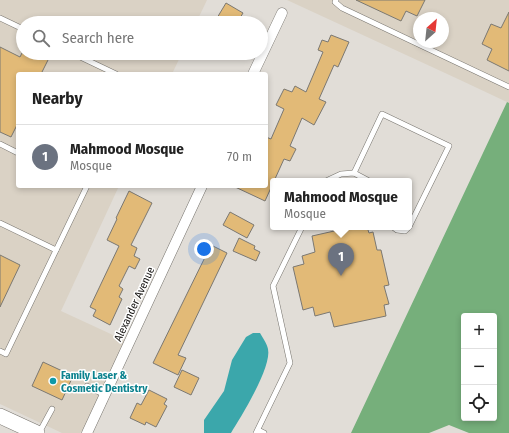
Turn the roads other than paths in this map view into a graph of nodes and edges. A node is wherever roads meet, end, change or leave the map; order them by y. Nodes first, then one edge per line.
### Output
1 (336, 0) edge
2 (282, 12) dead end
3 (0, 18) edge
4 (16, 26) edge
5 (268, 43) edge
6 (87, 60) edge
7 (260, 60) edge
8 (112, 72) edge
9 (255, 72) edge
10 (509, 87) edge
11 (0, 144) edge
12 (16, 152) edge
13 (354, 173) junction
14 (332, 178) edge
15 (363, 178) edge
16 (86, 188) edge
17 (201, 188) edge
18 (412, 221) edge
19 (0, 223) edge
20 (301, 230) edge
21 (56, 250) junction
22 (0, 351) edge
23 (87, 386) dead end
24 (105, 395) junction
25 (52, 409) dead end
26 (0, 416) edge
27 (257, 431) edge
28 (38, 433) edge
29 (87, 433) edge
30 (264, 433) edge

1 - 10 lane
2 - 5 street
3 - 4 lane
6 - 8 lane
7 - 9 street
11 - 12 lane
13 - 14 lane
13 - 15 lane
13 - 18 lane
16 - 21 lane
17 - 24 street, Alexander Avenue
19 - 21 lane
20 - 27 lane
21 - 22 lane
23 - 24 lane
24 - 29 street, Alexander Avenue
25 - 28 lane
26 - 28 main road
27 - 30 lane

